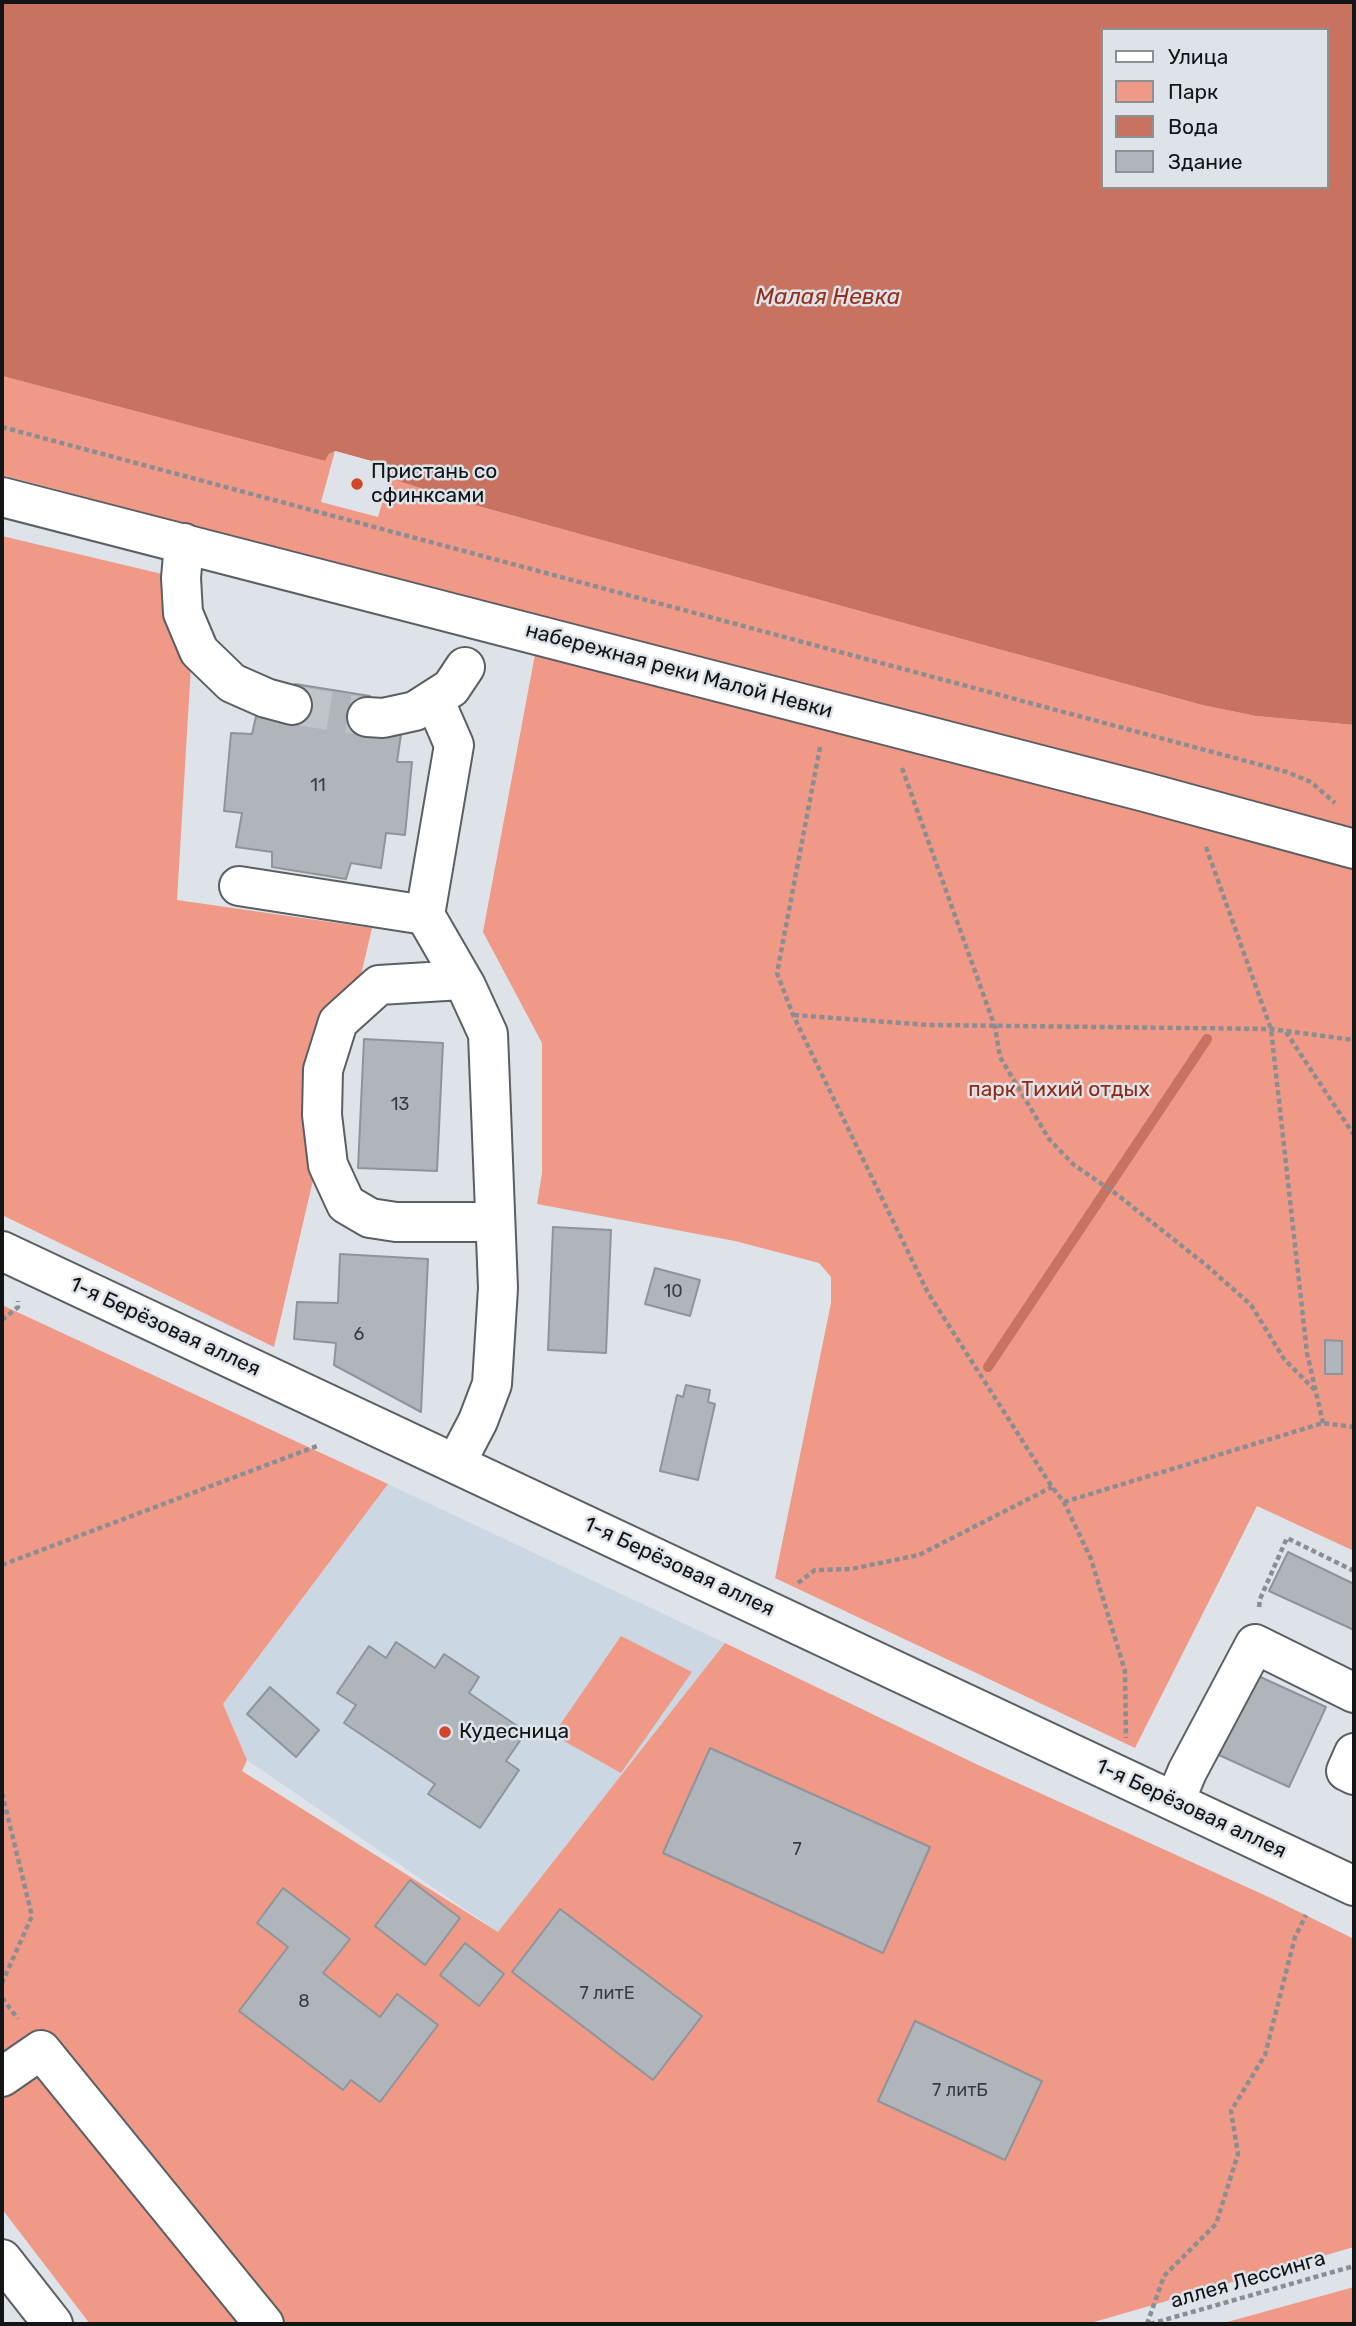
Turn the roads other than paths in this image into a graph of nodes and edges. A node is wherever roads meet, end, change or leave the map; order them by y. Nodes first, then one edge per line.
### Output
1 (2, 497) edge
2 (184, 543) junction
3 (465, 667) dead end
4 (434, 699) junction
5 (292, 705) tunnel mouth
6 (367, 717) tunnel mouth
7 (1354, 849) edge
8 (239, 886) dead end
9 (425, 915) junction
10 (462, 980) junction
11 (495, 1222) junction
12 (2, 1251) edge
13 (456, 1463) junction
14 (1354, 1693) edge
15 (1354, 1753) edge
16 (1354, 1775) edge
17 (1175, 1801) junction
18 (1351, 1875) edge
19 (2, 2077) edge
20 (2, 2259) edge
21 (53, 2324) edge
22 (264, 2324) edge

1 - 2 street, набережная реки Малой Невки
2 - 5 street
2 - 7 street, набережная реки Малой Невки
3 - 4 street
4 - 6 street
4 - 9 street
8 - 9 street
9 - 10 street
10 - 11 street
10 - 11 street
11 - 13 street
12 - 13 street, 1-я Берёзовая аллея
13 - 17 street, 1-я Берёзовая аллея
14 - 17 street
15 - 16 street
17 - 18 street, 1-я Берёзовая аллея
19 - 22 street
20 - 21 street

